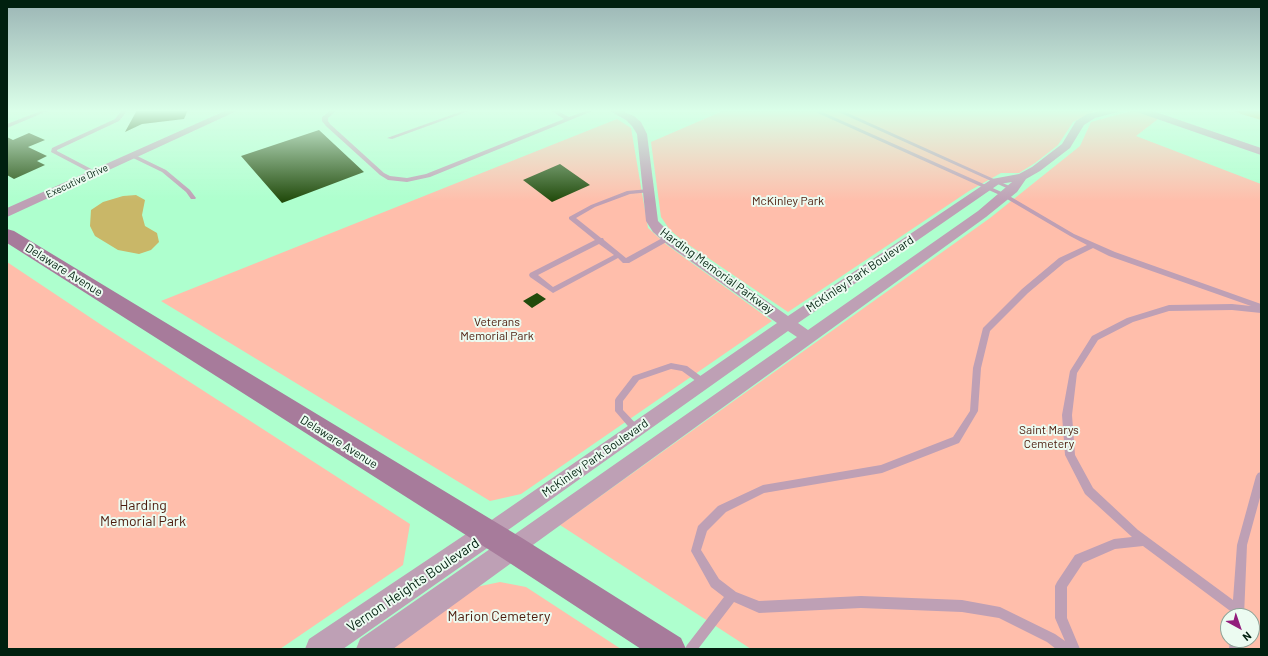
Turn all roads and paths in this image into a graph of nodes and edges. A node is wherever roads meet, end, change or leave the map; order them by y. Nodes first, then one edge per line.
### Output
1 (72, 141) edge
2 (167, 141) edge
3 (346, 141) edge
4 (515, 141) edge
5 (643, 141) edge
6 (887, 141) edge
7 (901, 141) edge
8 (1069, 141) edge
9 (1228, 141) edge
10 (1261, 152) edge
11 (133, 156) junction
12 (96, 173) junction
13 (991, 184) junction
14 (1013, 187) junction
15 (649, 191) junction
16 (193, 198) dead end
17 (7, 213) edge
18 (7, 235) edge
19 (668, 238) junction
20 (601, 240) junction
21 (1093, 245) junction
22 (619, 255) junction
23 (1261, 308) edge
24 (788, 323) junction
25 (809, 338) junction
26 (703, 382) junction
27 (723, 398) junction
28 (636, 429) junction
29 (1261, 476) edge
30 (487, 534) junction
31 (1145, 541) junction
32 (512, 548) junction
33 (732, 596) junction
34 (1232, 608) edge
35 (1238, 608) edge
36 (319, 649) edge
37 (370, 649) edge
38 (670, 649) edge
39 (691, 649) edge
40 (1066, 649) edge
41 (1074, 649) edge

1 - 12 lane
2 - 11 street, Executive Drive
3 - 4 lane
5 - 15 street, Harding Memorial Parkway
6 - 13 lane
7 - 13 lane
8 - 14 street, McKinley Park Boulevard
9 - 10 street
11 - 12 street, Executive Drive
11 - 16 lane
12 - 17 street, Executive Drive
13 - 14 street, McKinley Park Boulevard
13 - 14 lane
13 - 24 street, McKinley Park Boulevard
14 - 21 lane
14 - 25 street, McKinley Park Boulevard
15 - 19 street, Harding Memorial Parkway
15 - 20 lane
18 - 30 main road, Delaware Avenue
19 - 22 lane
19 - 24 street, Harding Memorial Parkway
20 - 22 lane
20 - 22 lane
21 - 23 lane
21 - 33 lane
23 - 31 lane
24 - 25 street, Harding Memorial Parkway
24 - 26 street, McKinley Park Boulevard
25 - 27 street, McKinley Park Boulevard
26 - 27 street
26 - 28 street, McKinley Park Boulevard
26 - 28 lane
27 - 32 street, McKinley Park Boulevard
28 - 30 street, McKinley Park Boulevard
29 - 35 lane
30 - 32 main road, Delaware Avenue
30 - 36 street, Vernon Heights Boulevard
31 - 34 lane
31 - 41 lane
32 - 37 street, Vernon Heights Boulevard
32 - 38 main road, Delaware Avenue
33 - 39 lane
33 - 40 lane

